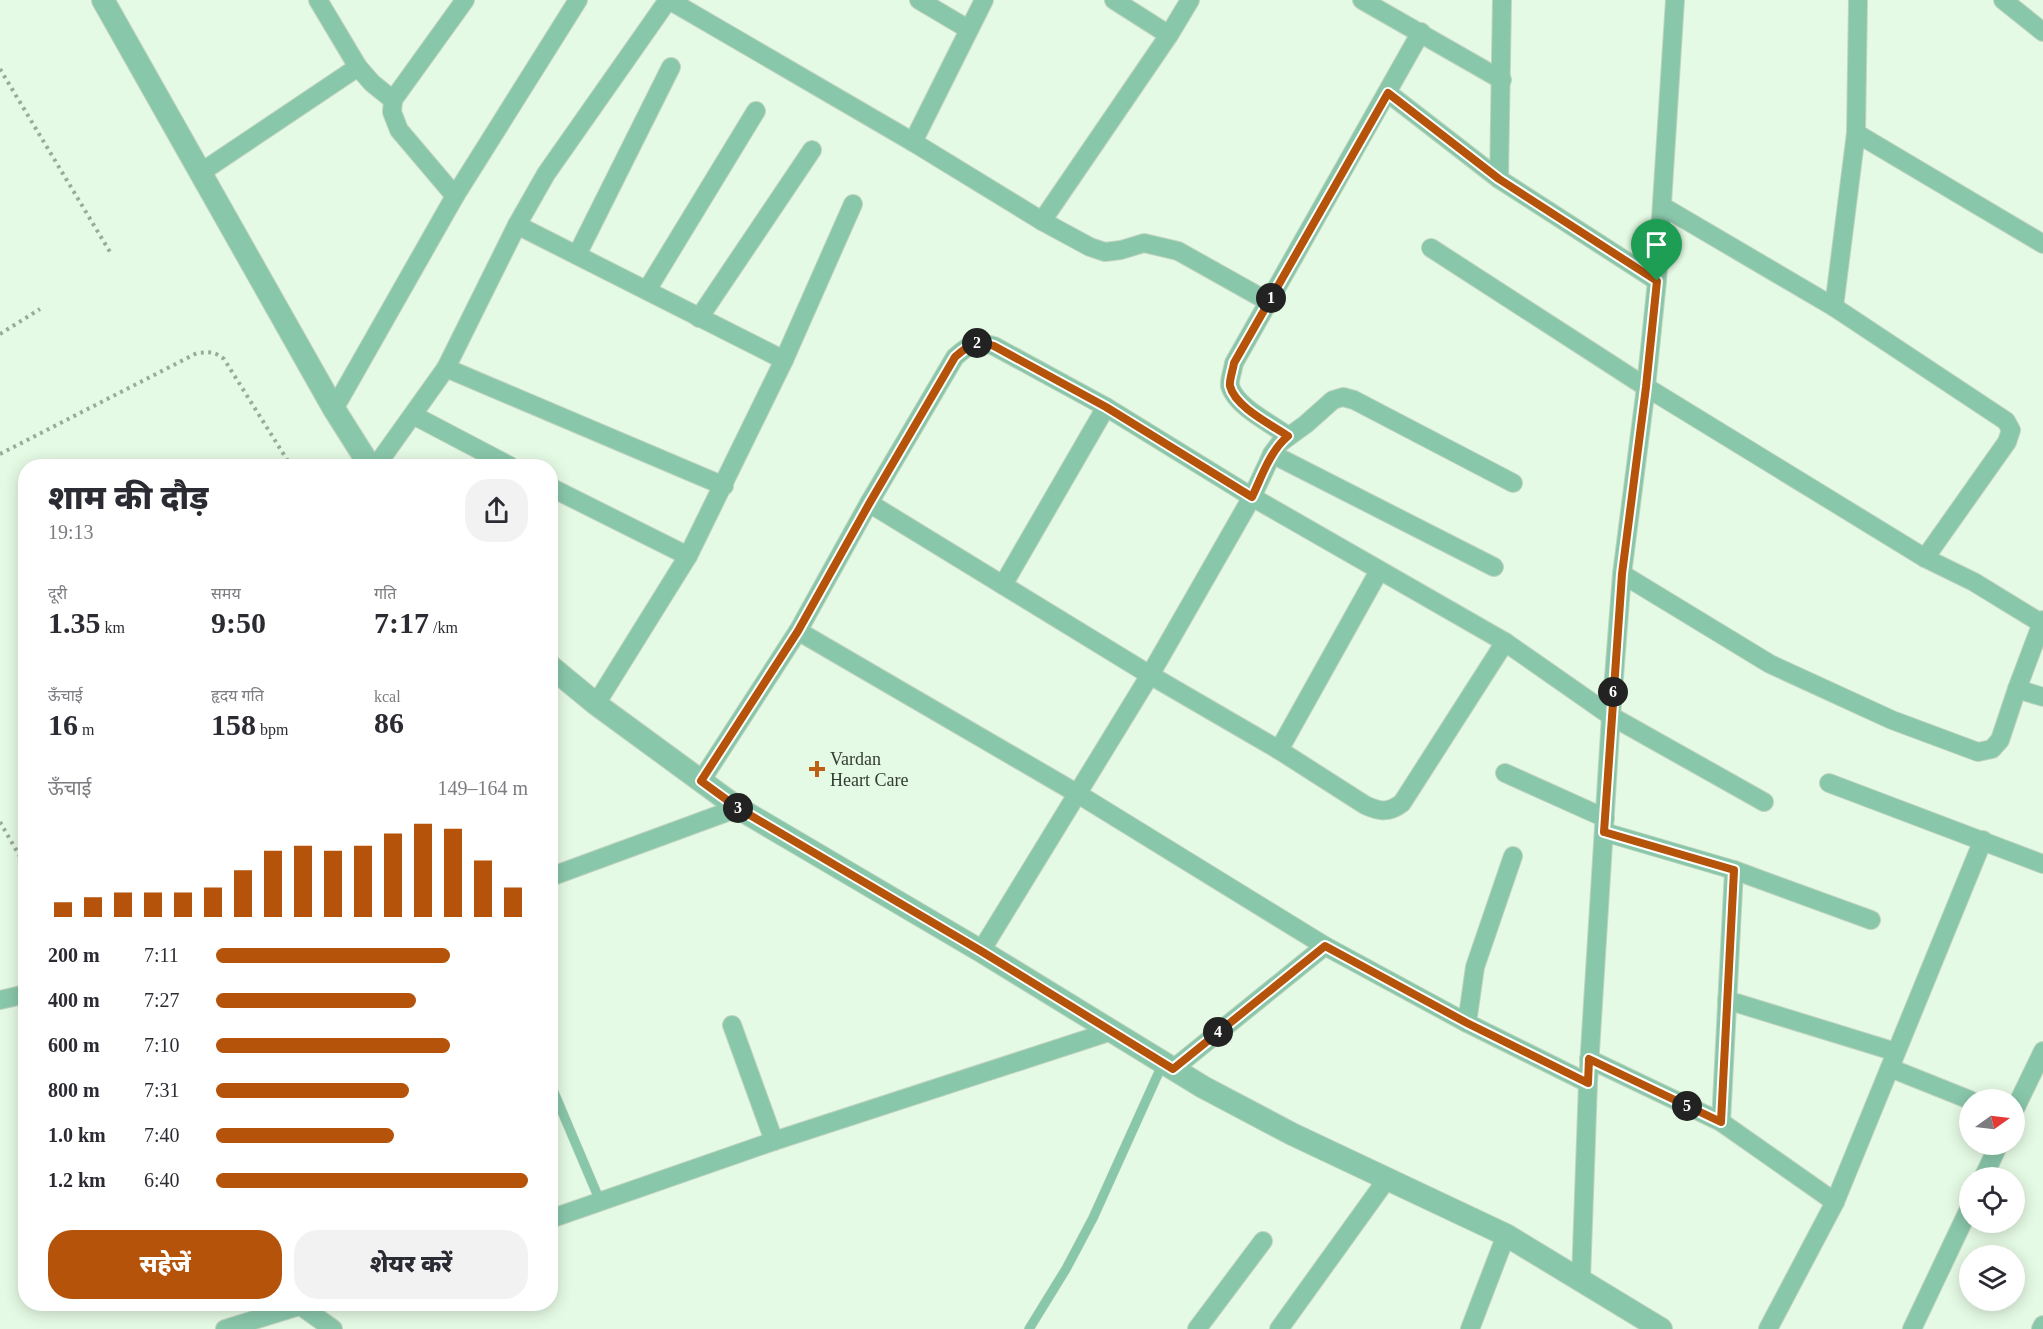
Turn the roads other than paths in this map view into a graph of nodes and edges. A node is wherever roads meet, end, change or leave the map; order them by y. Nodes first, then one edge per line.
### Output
1 (103, 0) edge
2 (318, 0) edge
3 (465, 0) edge
4 (578, 0) edge
5 (669, 0) edge
6 (919, 0) edge
7 (984, 0) edge
8 (1114, 0) edge
9 (1191, 0) edge
10 (1362, 0) edge
11 (1502, 0) edge
12 (1675, 0) edge
13 (1858, 0) edge
14 (2003, 0) edge
15 (968, 29) junction
16 (1421, 32) junction
17 (2043, 32) edge
18 (1170, 35) junction
19 (358, 67) junction
20 (671, 68) dead end
21 (1502, 80) junction
22 (1388, 93) junction
23 (393, 100) junction
24 (756, 111) dead end
25 (1856, 133) junction
26 (914, 142) junction
27 (812, 150) dead end
28 (200, 173) junction
29 (1499, 179) junction
30 (455, 195) junction
31 (853, 204) dead end
32 (1662, 206) junction
33 (1042, 221) junction
34 (517, 225) junction
35 (2043, 244) edge
36 (1431, 248) dead end
37 (577, 255) junction
38 (1657, 281) junction
39 (647, 290) junction
40 (1269, 302) junction
41 (1834, 307) junction
42 (699, 318) junction
43 (784, 360) junction
44 (446, 368) junction
45 (1646, 387) junction
46 (1106, 407) junction
47 (334, 409) junction
48 (412, 415) junction
49 (1288, 436) junction
50 (1272, 454) junction
51 (366, 459) edge
52 (381, 459) edge
53 (497, 459) edge
54 (1512, 483) dead end
55 (724, 486) junction
56 (558, 491) edge
57 (1252, 497) junction
58 (869, 504) junction
59 (688, 556) junction
60 (1925, 558) junction
61 (1494, 567) dead end
62 (1379, 571) junction
63 (1622, 574) junction
64 (1003, 585) junction
65 (2042, 622) edge
66 (798, 631) junction
67 (1505, 642) junction
68 (558, 673) edge
69 (1150, 675) junction
70 (2017, 689) junction
71 (2043, 697) edge
72 (596, 704) junction
73 (1611, 716) junction
74 (1279, 750) junction
75 (1505, 773) dead end
76 (701, 781) junction
77 (1829, 783) dead end
78 (1078, 794) junction
79 (1764, 802) dead end
80 (738, 808) junction
81 (1605, 825) junction
82 (1983, 840) junction
83 (1513, 855) dead end
84 (2043, 864) edge
85 (1734, 870) junction
86 (558, 874) edge
87 (1871, 920) dead end
88 (1325, 946) junction
89 (981, 951) junction
90 (18, 996) edge
91 (0, 1000) edge
92 (1727, 1000) junction
93 (1467, 1023) junction
94 (732, 1024) dead end
95 (1112, 1031) junction
96 (2043, 1051) edge
97 (1589, 1059) junction
98 (1893, 1060) junction
99 (1168, 1066) junction
100 (1588, 1083) junction
101 (2025, 1089) edge
102 (1959, 1094) edge
103 (558, 1102) edge
104 (1721, 1122) junction
105 (774, 1141) junction
106 (1387, 1179) junction
107 (600, 1201) junction
108 (1835, 1202) junction
109 (558, 1216) edge
110 (1959, 1230) edge
111 (1506, 1235) junction
112 (1263, 1241) dead end
113 (1581, 1280) junction
114 (280, 1311) edge
115 (311, 1311) edge
116 (225, 1329) edge
117 (333, 1329) edge
118 (1029, 1329) edge
119 (1197, 1329) edge
120 (1279, 1329) edge
121 (1470, 1329) edge
122 (1661, 1329) edge
123 (1768, 1329) edge
124 (1912, 1329) edge

1 - 28 street
2 - 19 street
3 - 23 street
4 - 30 street
5 - 26 street
5 - 34 street
6 - 15 street
7 - 15 street
8 - 18 street
9 - 18 street
10 - 16 street
11 - 21 street
12 - 32 street
13 - 25 street
14 - 17 street
15 - 26 street
16 - 21 street
16 - 22 street
18 - 33 street
19 - 23 street
19 - 28 street
20 - 37 street
21 - 29 street
22 - 29 street
22 - 40 street
23 - 30 street
24 - 39 street
25 - 35 street
25 - 41 street
26 - 33 street
27 - 42 street
28 - 47 street
29 - 38 street
30 - 47 street
31 - 43 street
32 - 38 street
32 - 41 street
33 - 40 street
34 - 37 street
34 - 44 street
36 - 45 street
37 - 39 street
38 - 45 street
39 - 42 street
40 - 49 street
41 - 60 street
42 - 43 street
43 - 55 street
44 - 48 street
44 - 55 street
45 - 60 street
45 - 63 street
46 - 57 street
46 - 58 street
46 - 64 street
47 - 51 street
48 - 52 street
48 - 53 street
49 - 50 street
49 - 54 street
50 - 57 street
50 - 61 street
55 - 59 street
56 - 59 street
57 - 62 street
57 - 69 street
58 - 64 street
58 - 66 street
59 - 72 street
60 - 65 street
62 - 67 street
62 - 74 street
63 - 70 street
63 - 73 street
64 - 69 street
65 - 70 street
66 - 76 street
66 - 78 street
67 - 73 street
67 - 74 street
68 - 72 street
69 - 74 street
69 - 78 street
70 - 71 street
72 - 76 street
73 - 79 street
73 - 81 street
75 - 81 street
76 - 80 street
77 - 82 street
78 - 88 street
78 - 89 street
80 - 86 street
80 - 89 street
81 - 85 street
81 - 97 street
82 - 84 street
82 - 98 street
83 - 93 street
85 - 87 street
85 - 92 street
88 - 93 street
88 - 99 street
89 - 95 street
90 - 91 street
92 - 98 street
92 - 104 street
93 - 100 street
94 - 105 street
95 - 99 street
95 - 105 street
96 - 101 street
97 - 100 street
97 - 104 street
98 - 102 street
98 - 108 street
99 - 106 street
99 - 118 lane
100 - 113 street
103 - 107 lane
104 - 108 street
105 - 107 street
106 - 111 street
106 - 120 street
107 - 109 street
108 - 123 street
110 - 124 street
111 - 113 street
111 - 121 street
112 - 119 street
113 - 122 street
114 - 116 street
115 - 117 street

